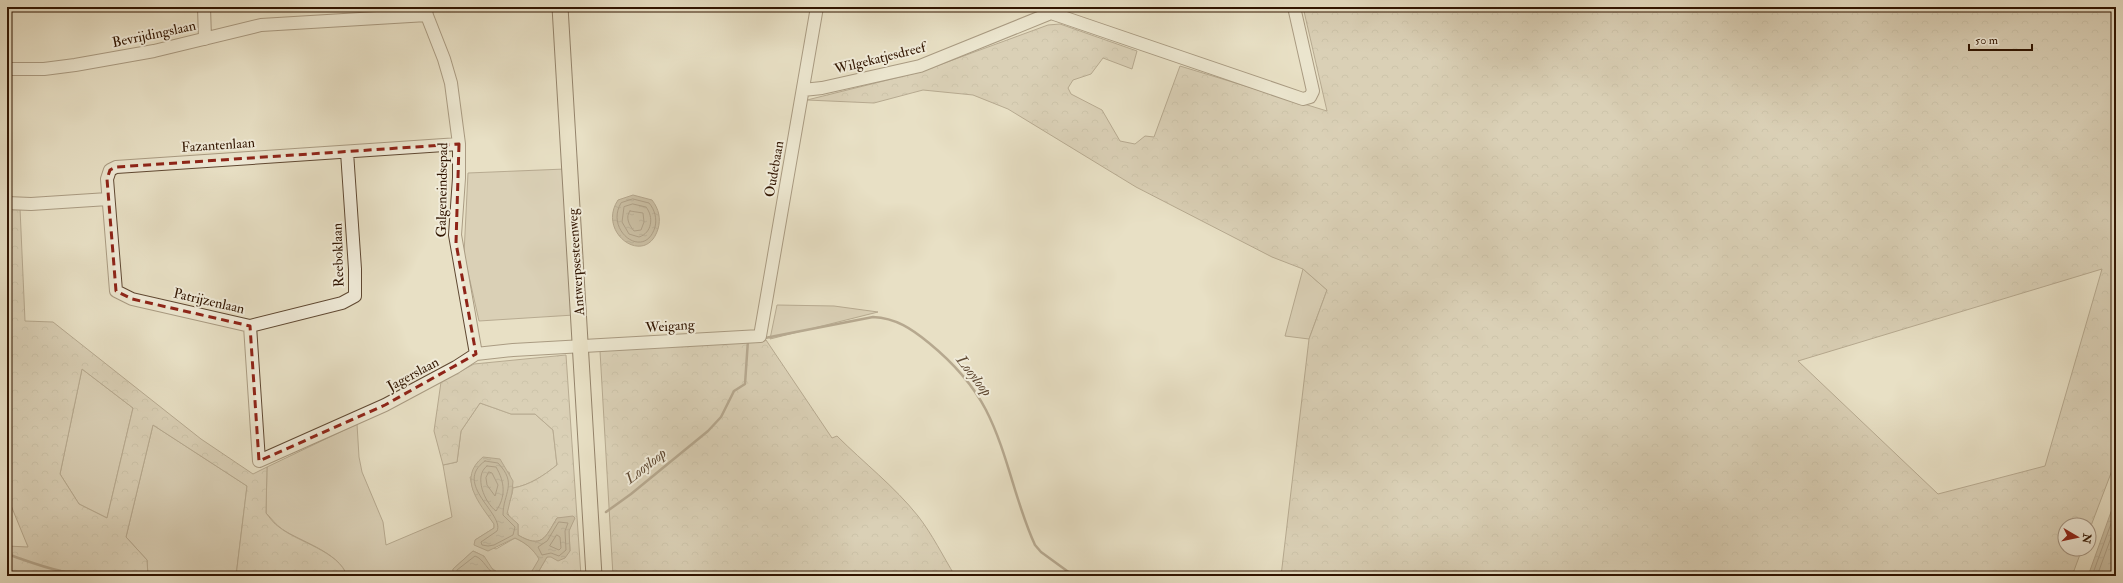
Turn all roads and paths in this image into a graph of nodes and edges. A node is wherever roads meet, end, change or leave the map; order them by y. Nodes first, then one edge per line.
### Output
1 (204, 7) edge
2 (560, 7) edge
3 (817, 7) edge
4 (1294, 7) edge
5 (1051, 10) edge
6 (425, 11) edge
7 (205, 39) junction
8 (7, 69) edge
9 (803, 90) junction
10 (458, 144) junction
11 (347, 152) junction
12 (108, 199) junction
13 (7, 203) edge
14 (250, 326) junction
15 (760, 336) joint
16 (582, 347) junction
17 (476, 354) junction
18 (264, 459) joint
19 (594, 576) edge

1 - 7 street
2 - 16 main road, Antwerpsesteenweg
3 - 9 street, Oudebaan
4 - 5 street
5 - 9 street, Wilgekatjesdreef
6 - 7 street, Bevrijdingslaan
6 - 10 street, Galgeneindsepad
7 - 8 street, Bevrijdingslaan
9 - 15 street, Oudebaan
10 - 11 street, Fazantenlaan
10 - 17 street, Galgeneindsepad
11 - 12 street, Fazantenlaan
11 - 14 street, Reeboklaan
12 - 13 street
12 - 14 street, Patrijzenlaan
14 - 18 street, Patrijzenlaan
15 - 16 street, Weigang
16 - 17 street, Jagerslaan
16 - 19 main road, Antwerpsesteenweg
17 - 18 street, Jagerslaan

